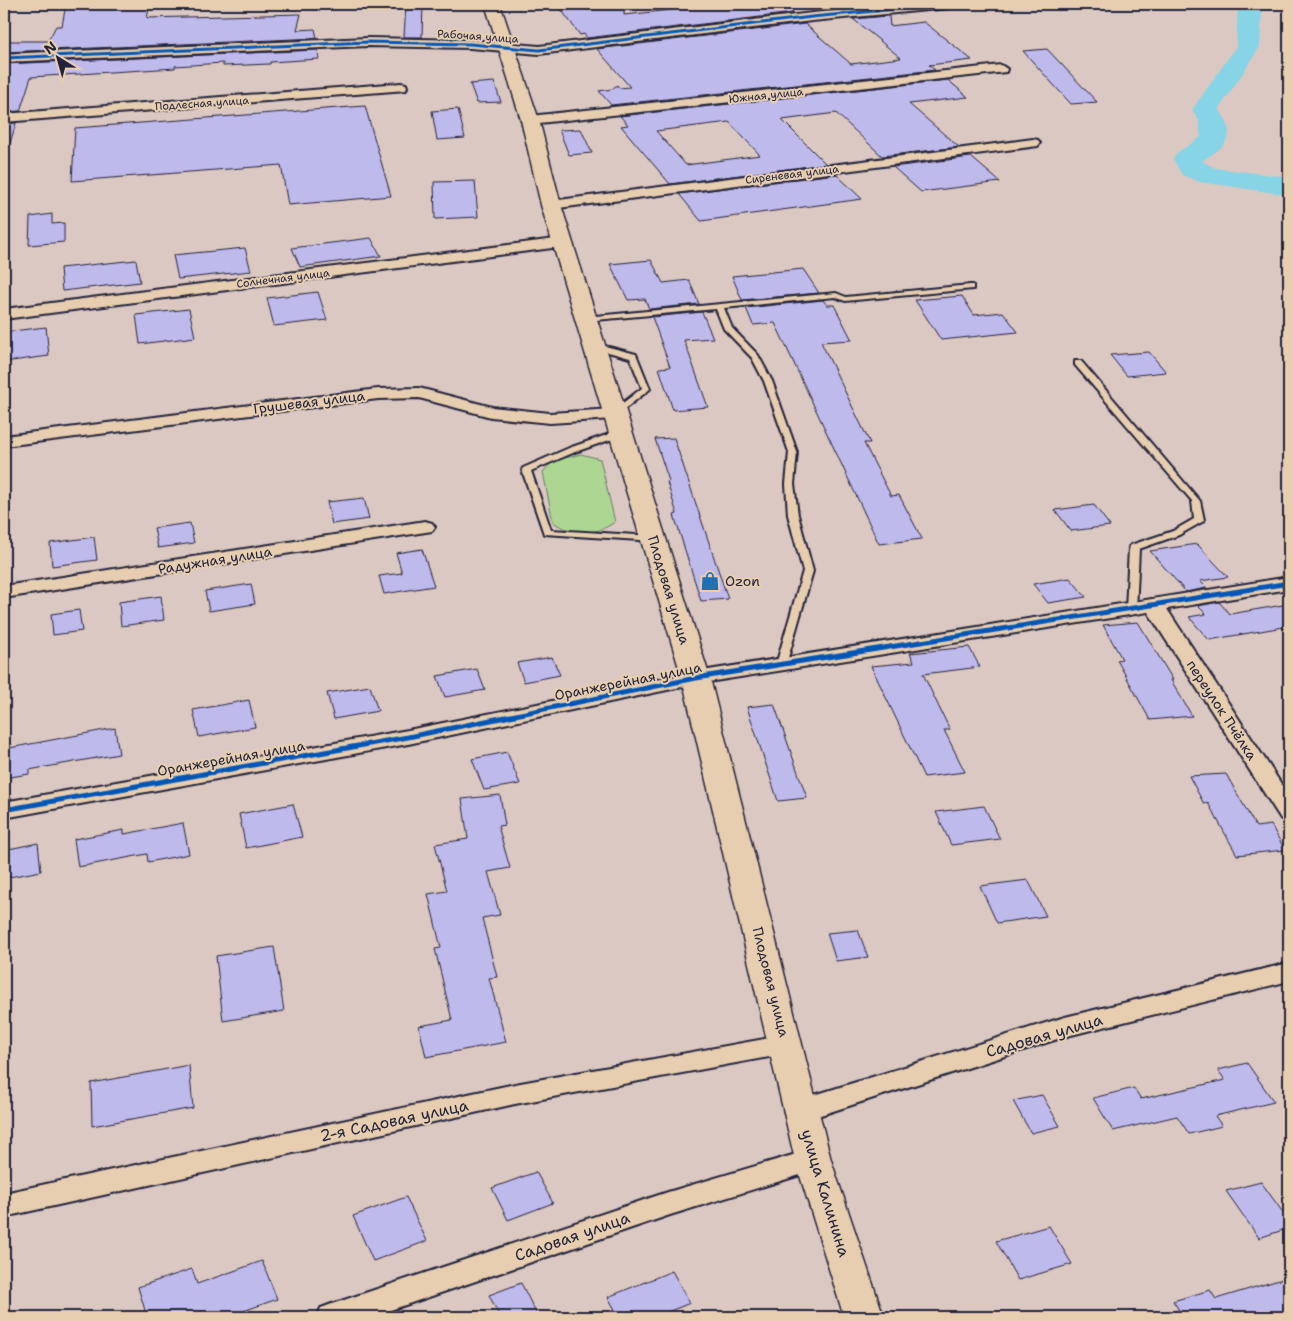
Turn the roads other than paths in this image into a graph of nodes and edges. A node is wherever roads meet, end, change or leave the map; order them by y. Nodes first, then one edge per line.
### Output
1 (492, 4) edge
2 (948, 4) edge
3 (932, 5) edge
4 (506, 48) junction
5 (4, 58) edge
6 (1001, 69) dead end
7 (401, 88) dead end
8 (4, 118) edge
9 (530, 120) junction
10 (1033, 143) dead end
11 (551, 205) junction
12 (563, 243) junction
13 (970, 287) dead end
14 (719, 306) junction
15 (4, 314) edge
16 (585, 319) junction
17 (593, 345) junction
18 (1078, 363) dead end
19 (617, 424) junction
20 (4, 441) edge
21 (425, 528) dead end
22 (653, 539) junction
23 (1289, 583) edge
24 (4, 592) edge
25 (1155, 606) junction
26 (1131, 610) junction
27 (781, 665) junction
28 (696, 678) junction
29 (4, 810) edge
30 (1289, 814) edge
31 (1289, 972) edge
32 (789, 1056) junction
33 (802, 1110) junction
34 (814, 1160) junction
35 (4, 1205) edge
36 (332, 1317) edge
37 (864, 1317) edge

1 - 4 main road, Плодовая улица
2 - 3 street, Рабочая улица
3 - 4 street, Рабочая улица
4 - 5 street, Рабочая улица
4 - 9 main road, Плодовая улица
6 - 9 street, Южная улица
7 - 8 street, Подлесная улица
9 - 11 main road, Плодовая улица
10 - 11 street, Сиреневая улица
11 - 12 main road, Плодовая улица
12 - 15 street, Солнечная улица
12 - 16 main road, Плодовая улица
13 - 14 lane
14 - 16 lane
14 - 27 lane
16 - 17 main road, Плодовая улица
17 - 19 main road, Плодовая улица
17 - 19 lane
18 - 26 lane
19 - 20 street, Грушевая улица
19 - 22 main road, Плодовая улица
19 - 22 lane
21 - 24 street, Радужная улица
22 - 28 main road, Плодовая улица
23 - 25 street, Оранжерейная улица
25 - 26 street, Оранжерейная улица
25 - 30 street, переулок Пчёлка
26 - 27 street, Оранжерейная улица
27 - 28 street, Оранжерейная улица
28 - 29 street, Оранжерейная улица
28 - 32 main road, Плодовая улица
31 - 33 street, Садовая улица
32 - 33 main road, улица Калинина
32 - 35 street, 2-я Садовая улица
33 - 34 main road, улица Калинина
34 - 36 street, Садовая улица
34 - 37 main road, улица Калинина

